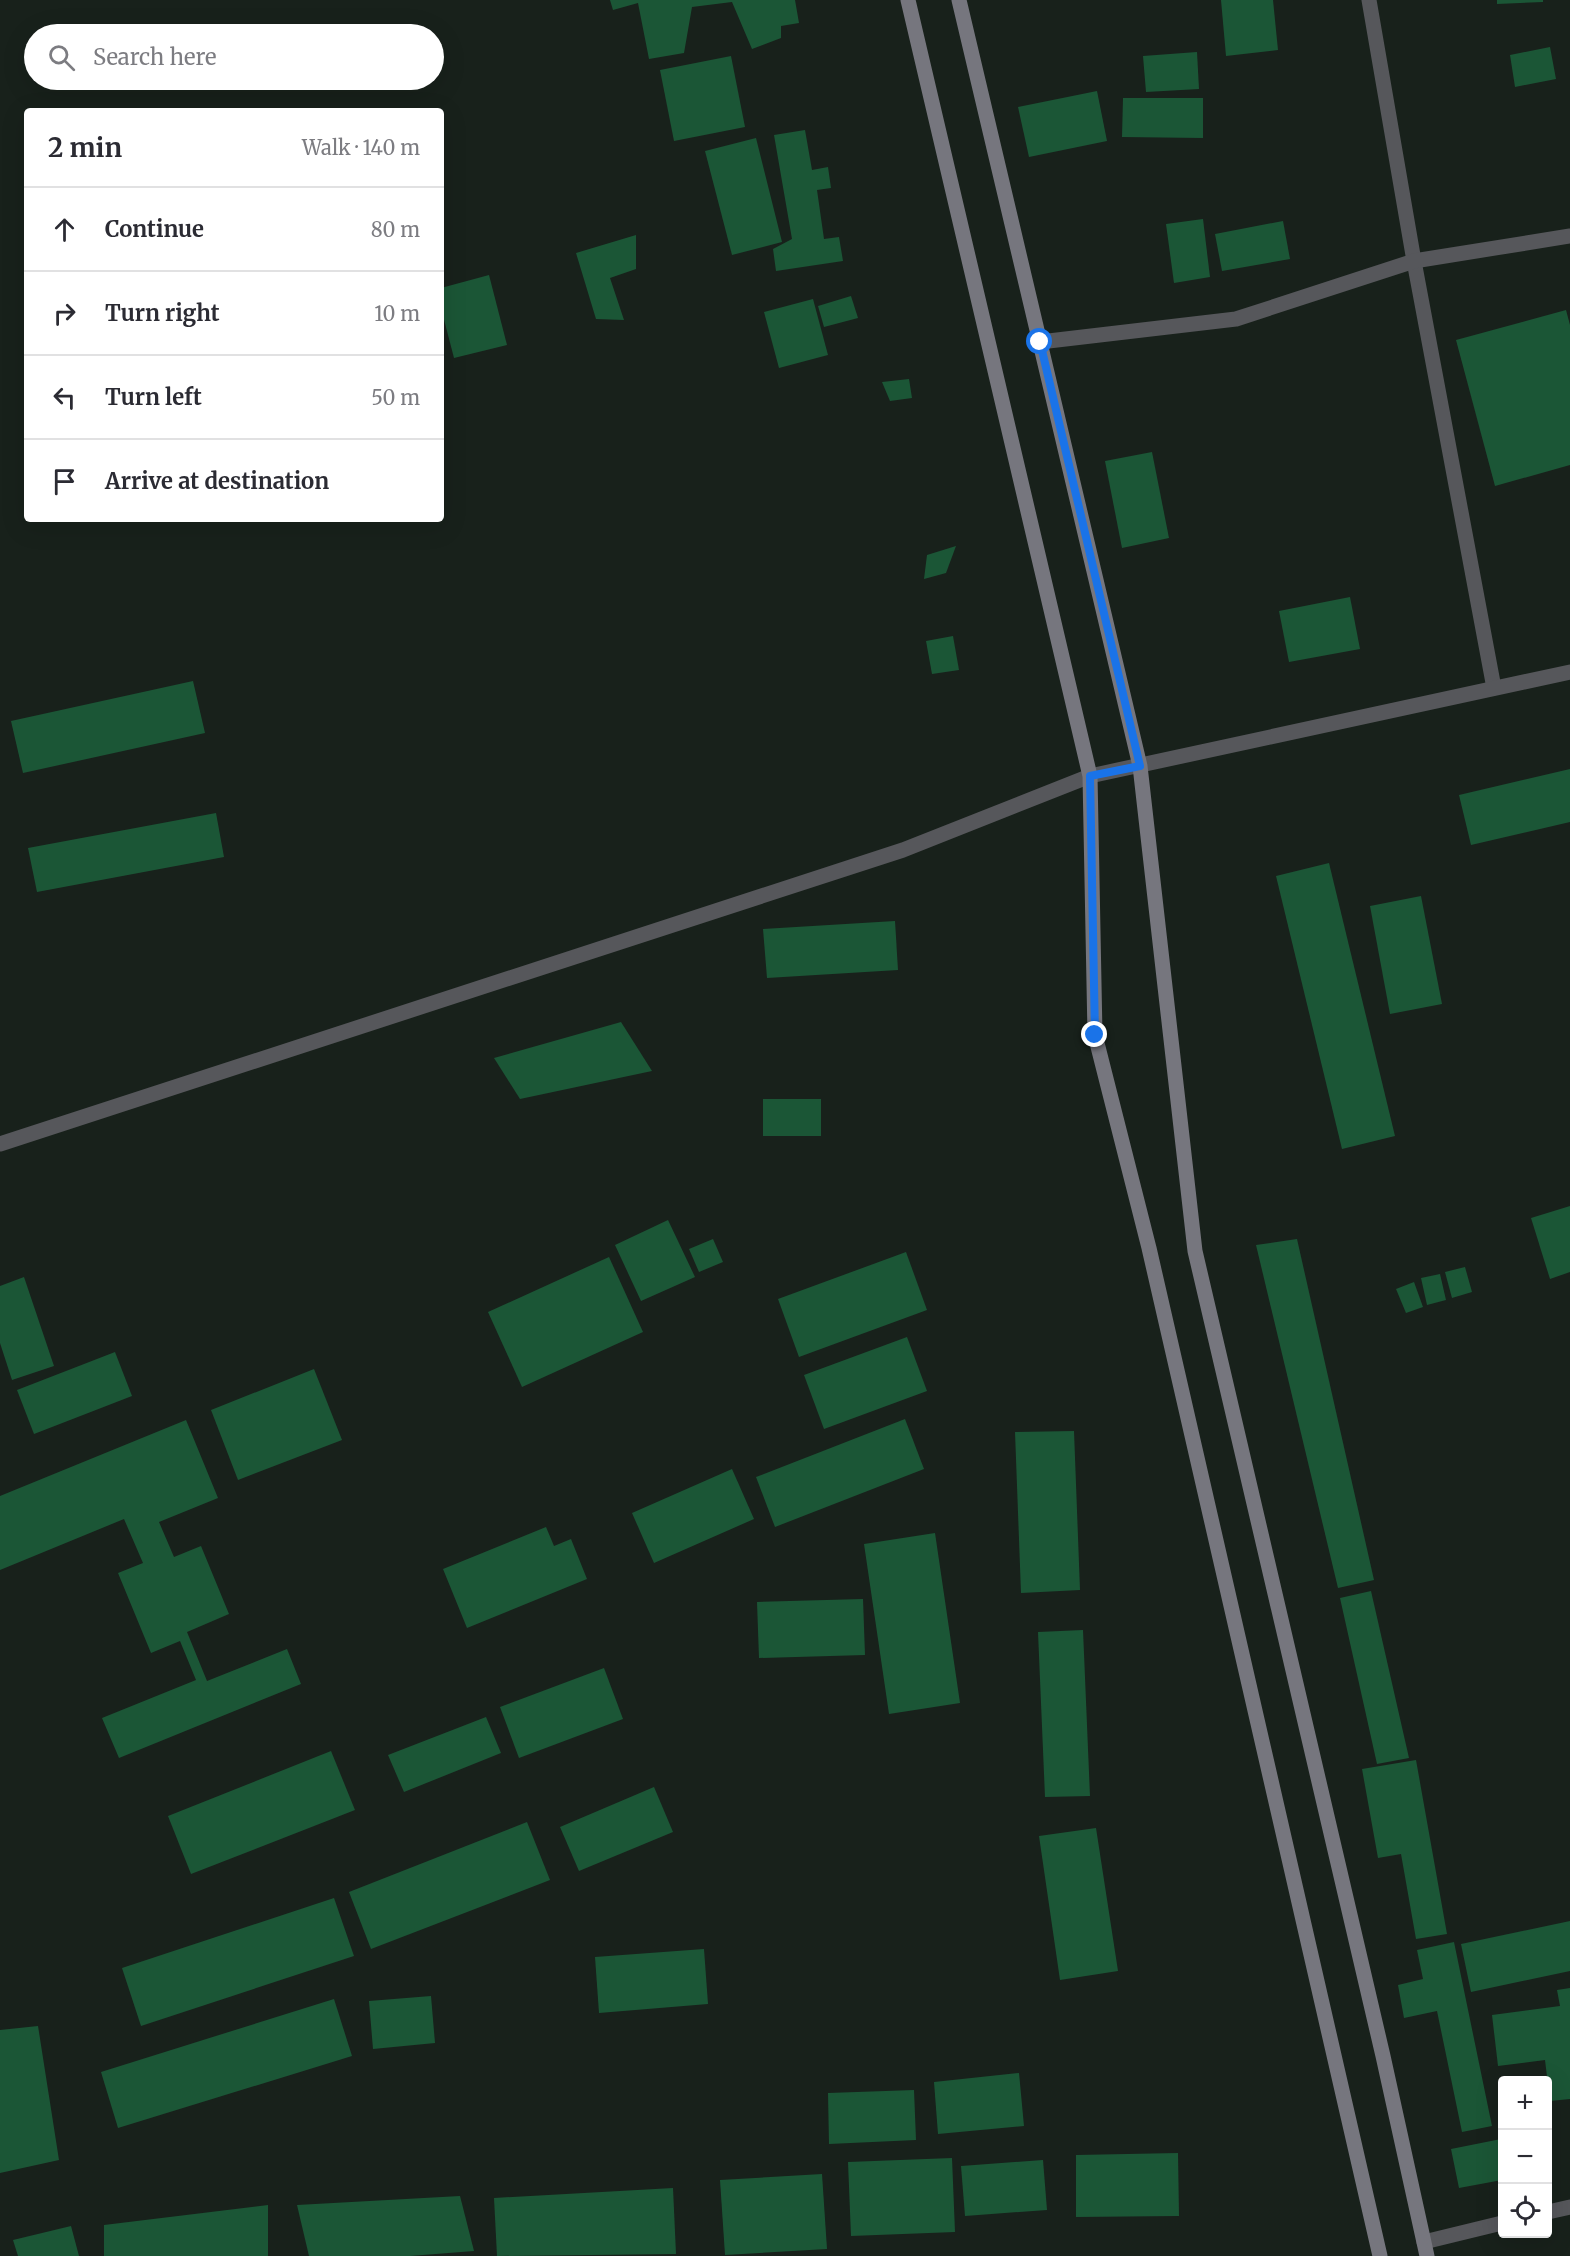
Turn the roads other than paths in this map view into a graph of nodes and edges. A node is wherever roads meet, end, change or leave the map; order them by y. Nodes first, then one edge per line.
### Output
1 (908, 0) edge
2 (959, 0) edge
3 (1369, 0) edge
4 (1570, 236) edge
5 (1414, 261) junction
6 (1040, 342) junction
7 (1570, 672) edge
8 (1494, 688) junction
9 (1140, 766) junction
10 (1090, 776) junction
11 (0, 1144) edge
12 (1570, 2207) edge
13 (1552, 2211) edge
14 (1498, 2225) edge
15 (1426, 2249) edge
16 (1380, 2256) edge

1 - 10 street
2 - 6 street
3 - 5 street
4 - 5 street
5 - 6 street
5 - 8 street
6 - 9 street
7 - 8 street
8 - 9 street
9 - 10 street
9 - 15 street
10 - 11 street
10 - 16 street
12 - 13 street
14 - 15 street

